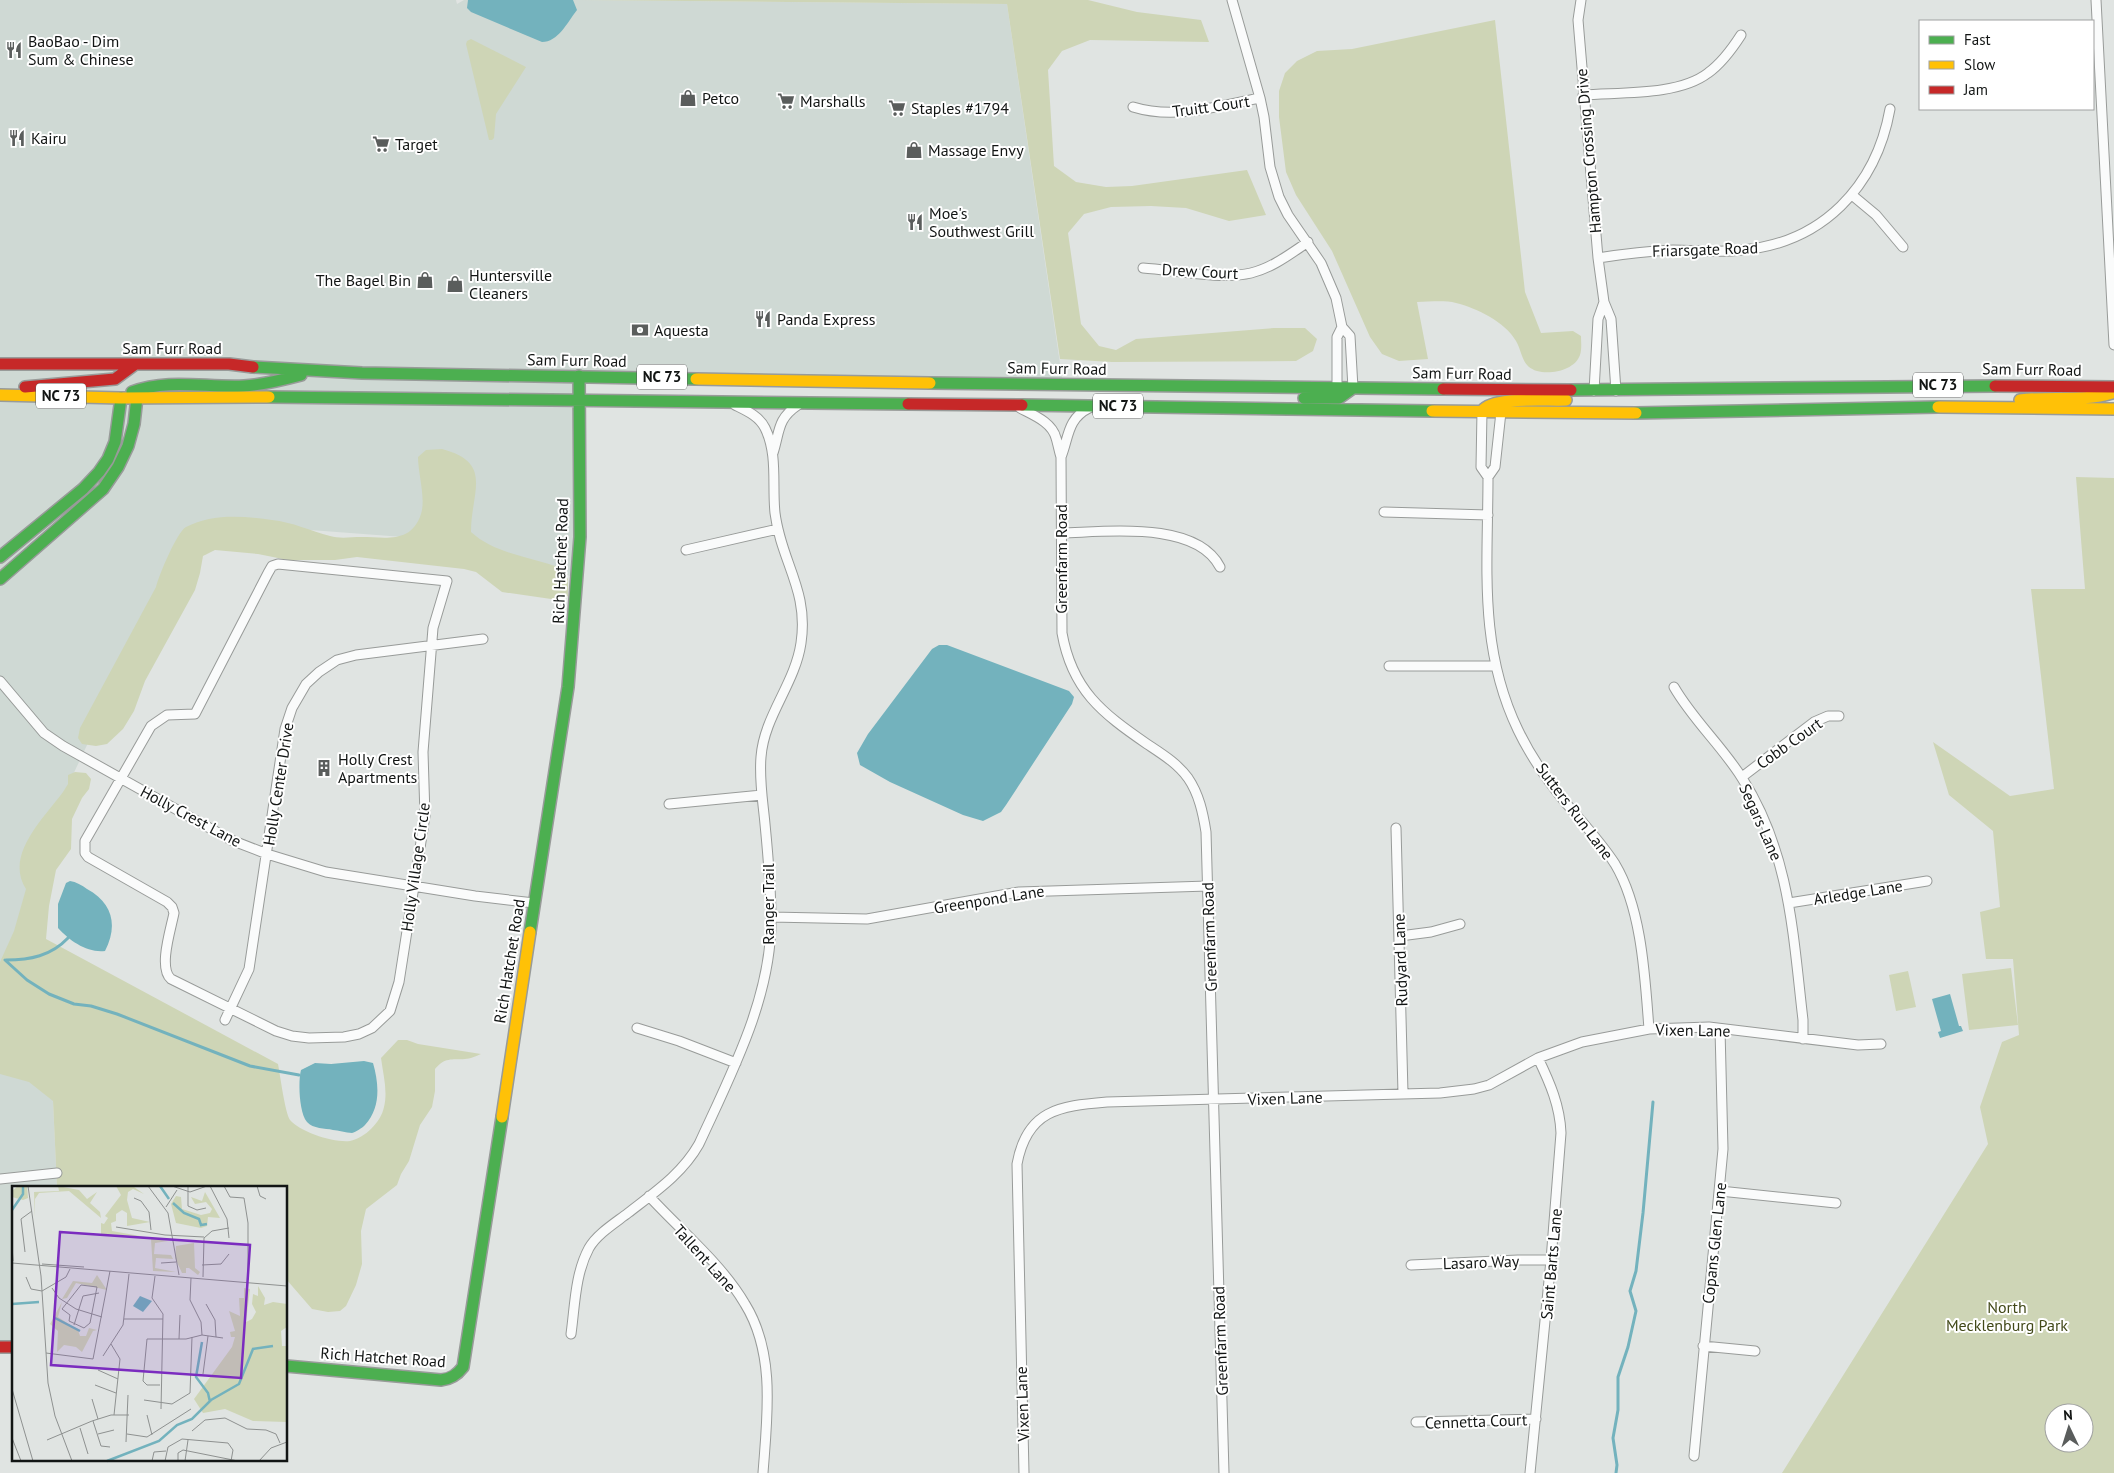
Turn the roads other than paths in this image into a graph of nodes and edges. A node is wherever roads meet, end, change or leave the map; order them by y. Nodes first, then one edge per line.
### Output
1 (1232, 0) edge
2 (1581, 0) edge
3 (2096, 0) edge
4 (1741, 34) dead end
5 (1583, 95) junction
6 (1260, 98) junction
7 (1133, 107) dead end
8 (1890, 109) dead end
9 (1852, 195) junction
10 (1308, 242) junction
11 (1903, 247) dead end
12 (1598, 258) junction
13 (1143, 268) dead end
14 (1604, 302) junction
15 (1342, 327) junction
16 (2114, 345) edge
17 (0, 364) edge
18 (134, 365) junction
19 (315, 371) junction
20 (578, 376) junction
21 (1337, 387) junction
22 (1353, 388) junction
23 (2114, 388) edge
24 (0, 389) edge
25 (1594, 391) junction
26 (1616, 391) junction
27 (1695, 391) junction
28 (0, 395) edge
29 (137, 397) junction
30 (121, 398) junction
31 (578, 401) junction
32 (728, 402) junction
33 (801, 403) junction
34 (1014, 405) junction
35 (1092, 406) junction
36 (1158, 407) junction
37 (1959, 407) junction
38 (2114, 409) edge
39 (1482, 411) junction
40 (1502, 412) junction
41 (773, 453) junction
42 (1061, 458) junction
43 (1488, 477) junction
44 (1384, 512) dead end
45 (1488, 515) junction
46 (778, 529) junction
47 (31, 531) junction
48 (1062, 533) junction
49 (686, 550) dead end
50 (0, 557) edge
51 (0, 564) edge
52 (1220, 567) dead end
53 (0, 579) edge
54 (482, 639) dead end
55 (432, 646) junction
56 (1389, 666) dead end
57 (1496, 666) junction
58 (0, 681) edge
59 (1674, 686) dead end
60 (1839, 716) dead end
61 (1742, 777) junction
62 (120, 778) junction
63 (762, 796) junction
64 (669, 804) dead end
65 (1396, 828) dead end
66 (267, 854) junction
67 (1926, 881) dead end
68 (414, 886) junction
69 (1208, 886) junction
70 (534, 903) junction
71 (1789, 903) junction
72 (771, 917) junction
73 (1460, 924) dead end
74 (1400, 936) junction
75 (230, 1009) junction
76 (225, 1020) dead end
77 (636, 1028) dead end
78 (1649, 1029) junction
79 (1720, 1029) junction
80 (1803, 1039) junction
81 (1881, 1044) dead end
82 (1538, 1058) junction
83 (736, 1063) junction
84 (1404, 1093) junction
85 (1214, 1100) junction
86 (57, 1173) dead end
87 (0, 1179) edge
88 (1720, 1191) junction
89 (649, 1196) junction
90 (1836, 1203) dead end
91 (1551, 1260) junction
92 (1411, 1265) dead end
93 (571, 1334) dead end
94 (1703, 1346) junction
95 (1755, 1351) dead end
96 (288, 1366) edge
97 (1536, 1419) junction
98 (1416, 1422) dead end
99 (1694, 1456) dead end
100 (763, 1473) edge
101 (1024, 1473) edge
102 (1224, 1473) edge
103 (1530, 1473) edge

1 - 6 street
2 - 5 street, Hampton Crossing Drive
3 - 16 street
4 - 5 street
5 - 12 street, Hampton Crossing Drive
6 - 7 street, Truitt Court
6 - 10 street
8 - 9 street, Friarsgate Road
9 - 11 street
9 - 12 street, Friarsgate Road
10 - 13 street, Drew Court
10 - 15 street
12 - 14 street, Hampton Crossing Drive
14 - 25 street, Hampton Crossing Drive
14 - 26 street, Hampton Crossing Drive
15 - 21 street
15 - 22 street
17 - 18 main road, Sam Furr Road / NC 73
18 - 19 main road, Sam Furr Road / NC 73
18 - 24 main road
19 - 20 main road, Sam Furr Road / NC 73
19 - 30 main road
20 - 21 main road, Sam Furr Road / NC 73
20 - 31 main road, Rich Hatchet Road
21 - 22 main road, Sam Furr Road / NC 73
22 - 25 main road, Sam Furr Road / NC 73
22 - 36 main road
23 - 27 main road, Sam Furr Road / NC 73
23 - 37 main road
25 - 26 main road, Sam Furr Road / NC 73
26 - 27 main road, Sam Furr Road / NC 73
27 - 39 main road
28 - 30 main road, NC 73
29 - 30 main road, NC 73
29 - 31 main road, NC 73
29 - 53 main road
30 - 47 main road
31 - 32 main road, NC 73
31 - 70 main road, Rich Hatchet Road
32 - 33 main road, NC 73
32 - 41 street, Ranger Trail
33 - 34 main road, NC 73
33 - 41 street, Ranger Trail
34 - 35 main road, NC 73
34 - 42 street, Greenfarm Road
35 - 36 main road, NC 73
35 - 42 street, Greenfarm Road
36 - 39 main road, NC 73
37 - 38 main road, NC 73
37 - 40 main road, NC 73
39 - 40 main road, NC 73
39 - 43 street, Sutters Run Lane
40 - 43 street, Sutters Run Lane
41 - 46 street, Ranger Trail
42 - 48 street, Greenfarm Road
43 - 45 street, Sutters Run Lane
44 - 45 street
45 - 57 street, Sutters Run Lane
46 - 49 street
46 - 63 street, Ranger Trail
47 - 50 main road
47 - 51 main road
48 - 52 street
48 - 69 street, Greenfarm Road
54 - 55 street, Holly Center Drive
55 - 62 street, Holly Village Circle
55 - 66 street, Holly Center Drive
55 - 68 street, Holly Village Circle
56 - 57 street
57 - 78 street, Sutters Run Lane
58 - 62 street, Holly Crest Lane
59 - 61 street, Segars Lane
60 - 61 street, Cobb Court
61 - 71 street, Segars Lane
62 - 66 street, Holly Crest Lane
62 - 75 street, Holly Village Circle
63 - 64 street
63 - 72 street, Ranger Trail
65 - 74 street, Rudyard Lane
66 - 68 street, Holly Crest Lane
66 - 75 street, Holly Center Drive
67 - 71 street, Arledge Lane
68 - 70 street, Holly Crest Lane
68 - 75 street, Holly Village Circle
69 - 72 street, Greenpond Lane
69 - 85 street, Greenfarm Road
70 - 96 main road, Rich Hatchet Road
71 - 80 street, Segars Lane
72 - 83 street, Ranger Trail
73 - 74 street
74 - 84 street, Rudyard Lane
75 - 76 street, Holly Center Drive
77 - 83 street
78 - 79 street, Vixen Lane
78 - 82 street, Vixen Lane
79 - 80 street, Vixen Lane
79 - 88 street, Copans Glen Lane
80 - 81 street, Vixen Lane
82 - 84 street, Vixen Lane
82 - 91 street, Saint Barts Lane
83 - 89 street, Ranger Trail
84 - 85 street, Vixen Lane
85 - 101 street, Vixen Lane
85 - 102 street, Greenfarm Road
86 - 87 street
88 - 90 street
88 - 94 street, Copans Glen Lane
89 - 93 street, Ranger Trail
89 - 100 street, Tallent Lane
91 - 92 street, Lasaro Way
91 - 97 street, Saint Barts Lane
94 - 95 street
94 - 99 street, Copans Glen Lane
97 - 98 street, Cennetta Court
97 - 103 street, Saint Barts Lane

